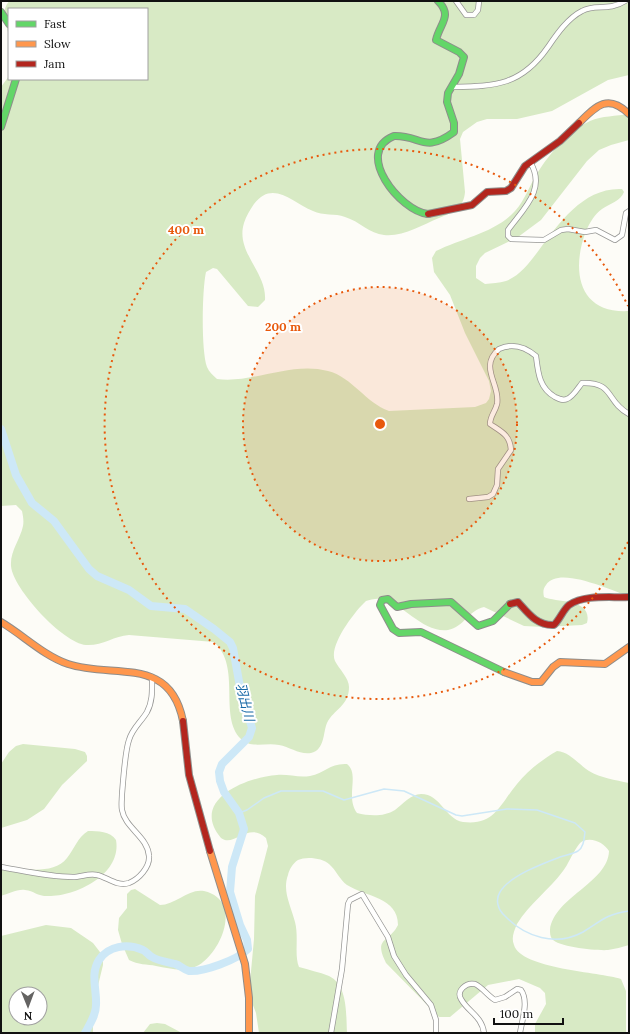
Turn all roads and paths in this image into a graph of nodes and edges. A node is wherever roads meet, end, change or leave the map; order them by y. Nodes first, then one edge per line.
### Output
1 (438, 1) edge
2 (456, 1) edge
3 (478, 1) edge
4 (625, 1) edge
5 (1, 12) edge
6 (8, 22) edge
7 (16, 80) edge
8 (452, 87) junction
9 (629, 114) edge
10 (1, 127) edge
11 (530, 162) junction
12 (629, 211) edge
13 (629, 414) edge
14 (469, 499) dead end
15 (629, 597) edge
16 (1, 622) edge
17 (629, 647) edge
18 (152, 677) junction
19 (1, 867) edge
20 (249, 1033) edge
21 (332, 1033) edge
22 (436, 1033) edge
23 (484, 1033) edge
24 (520, 1033) edge

1 - 8 street
2 - 3 street
4 - 8 street
5 - 6 street
7 - 10 street
8 - 11 street
9 - 11 street
11 - 12 street
13 - 14 street
15 - 17 street
16 - 18 street
18 - 19 street
18 - 20 street
21 - 22 street
23 - 24 street

